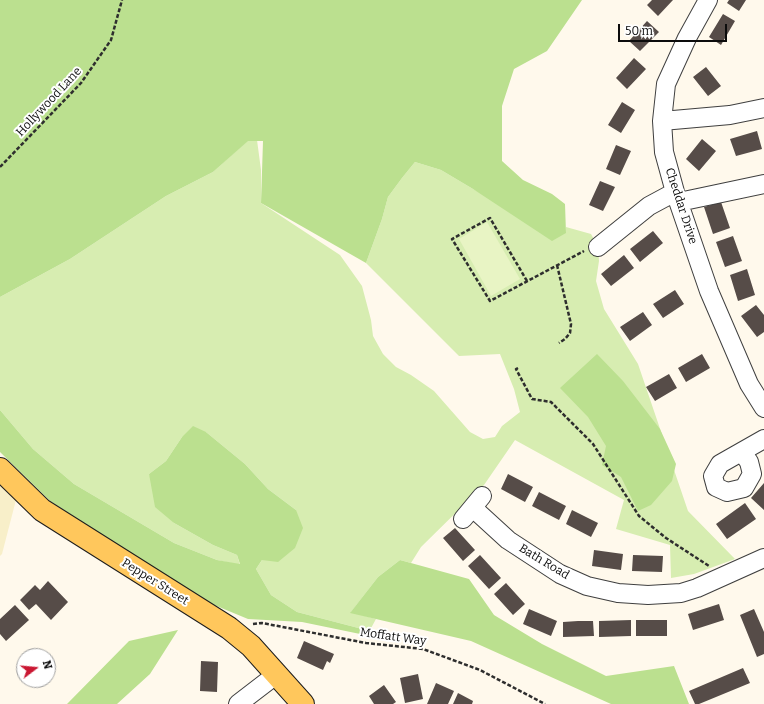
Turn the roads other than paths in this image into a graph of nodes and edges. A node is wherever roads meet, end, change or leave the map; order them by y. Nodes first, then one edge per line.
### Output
1 (708, 0) edge
2 (764, 108) edge
3 (662, 121) junction
4 (764, 184) edge
5 (677, 197) junction
6 (598, 247) road end
7 (757, 381) edge
8 (764, 408) edge
9 (764, 439) edge
10 (742, 452) dead end
11 (0, 468) edge
12 (473, 508) dead end
13 (763, 562) edge
14 (277, 674) junction
15 (238, 704) edge
16 (303, 704) edge

1 - 3 street, Cheddar Drive
2 - 3 street
3 - 5 street, Cheddar Drive
4 - 5 street
5 - 6 street
5 - 7 street, Cheddar Drive
7 - 8 street, Cheddar Drive
9 - 10 street
11 - 14 main road, Pepper Street
12 - 13 street, Bath Road
14 - 15 street
14 - 16 main road, Pepper Street

